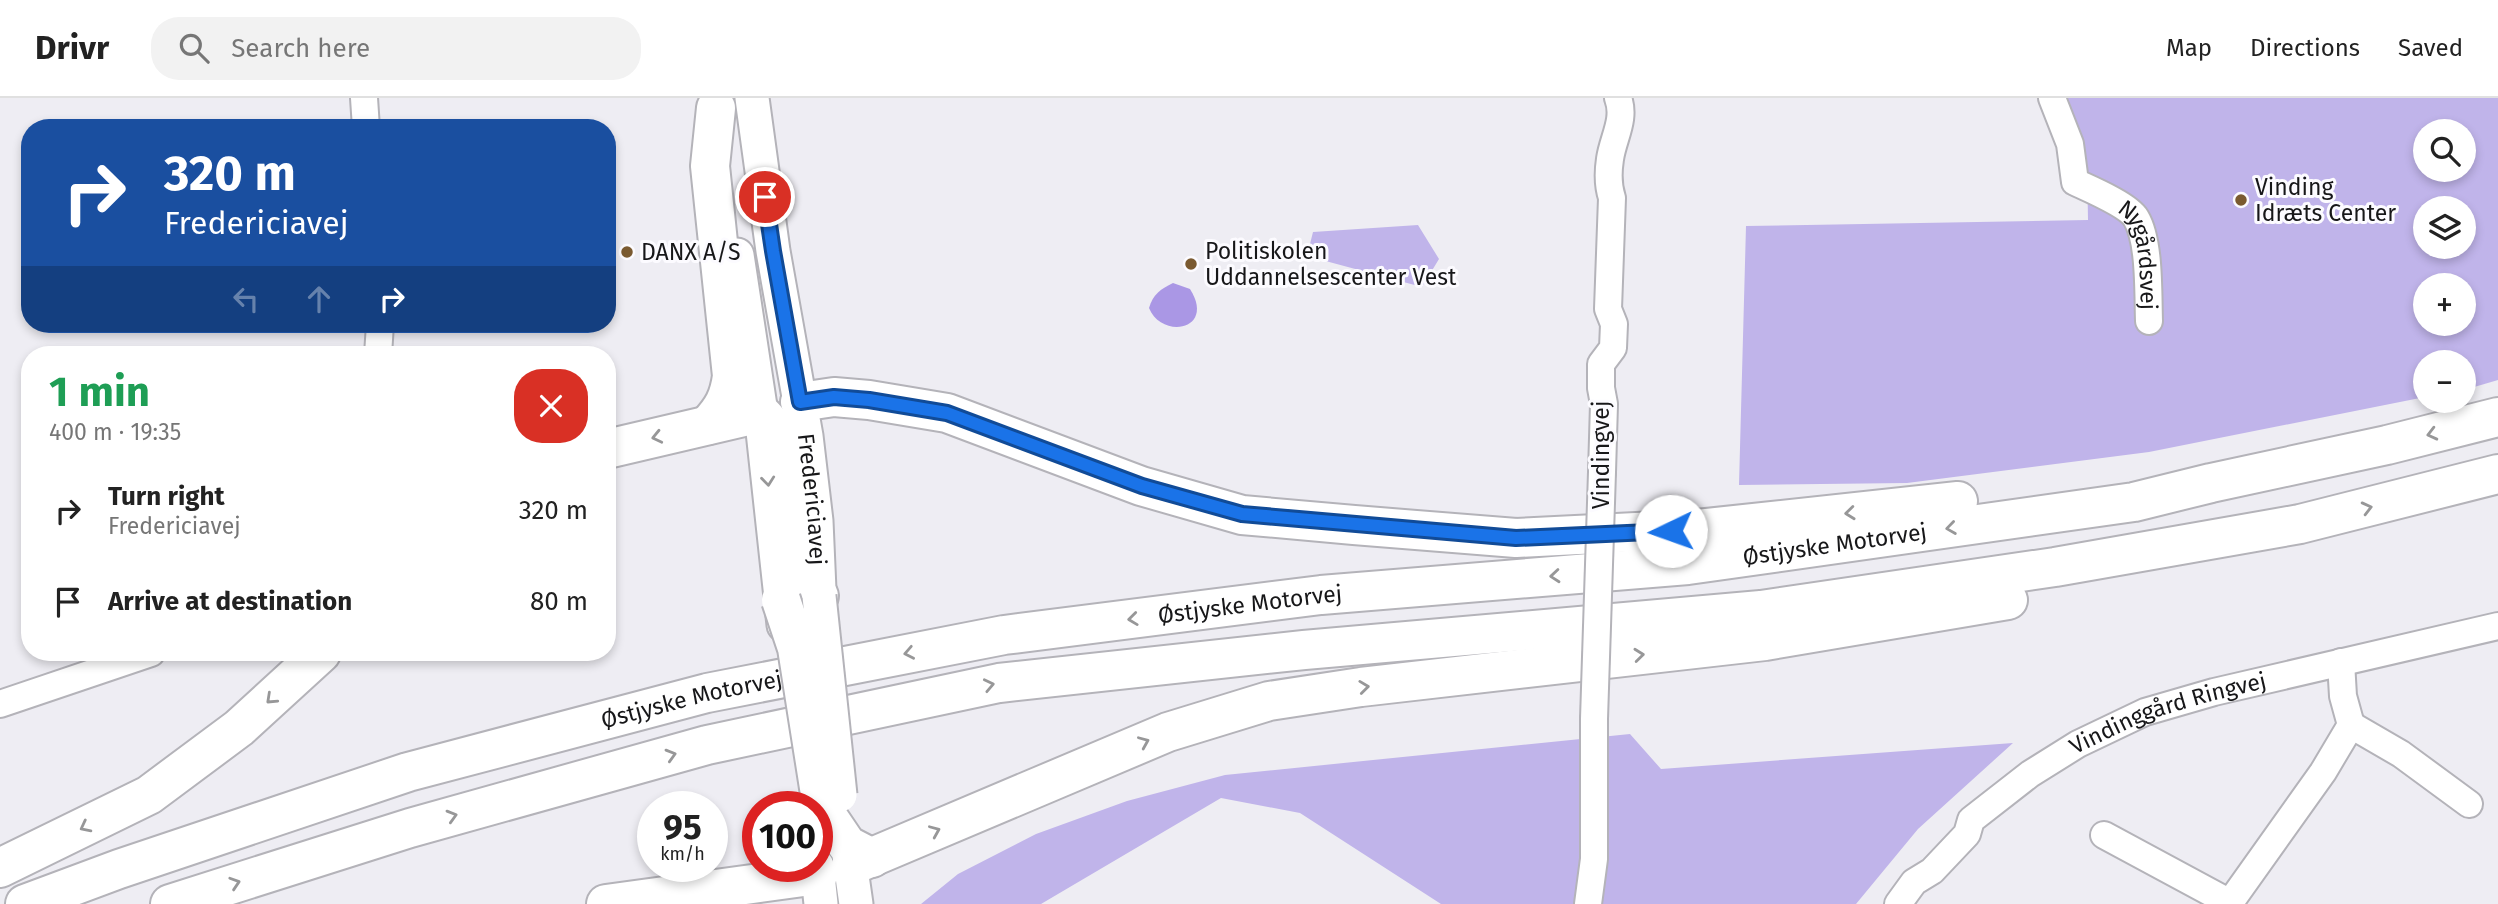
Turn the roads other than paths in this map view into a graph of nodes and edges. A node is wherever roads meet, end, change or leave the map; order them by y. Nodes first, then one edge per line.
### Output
1 (364, 98) edge
2 (1618, 98) edge
3 (2052, 98) edge
4 (737, 103) edge
5 (365, 119) edge
6 (2149, 321) dead end
7 (800, 402) junction
8 (761, 413) junction
9 (2498, 417) edge
10 (708, 425) junction
11 (616, 447) edge
12 (2498, 474) edge
13 (2211, 483) junction
14 (2300, 524) junction
15 (819, 596) junction
16 (781, 600) joint
17 (2498, 626) edge
18 (127, 661) edge
19 (312, 661) edge
20 (2341, 662) junction
21 (0, 704) edge
22 (2351, 725) junction
23 (819, 791) edge
24 (820, 791) edge
25 (2469, 804) dead end
26 (2104, 835) dead end
27 (833, 848) edge
28 (0, 868) edge
29 (838, 869) edge
30 (25, 904) edge
31 (170, 904) edge
32 (606, 904) edge
33 (856, 904) edge
34 (1588, 904) edge
35 (1898, 904) edge
36 (2230, 904) edge

1 - 5 street
2 - 34 street, Vindingvej, bridge
3 - 6 street, Nygårdsvej
4 - 7 main road, Fredericiavej
4 - 8 main road, Fredericiavej
4 - 10 highway
7 - 8 main road
13 -> 7 highway
7 - 15 main road, Fredericiavej
8 - 10 highway
8 - 15 highway
8 -> 16 main road, Fredericiavej
9 -> 13 highway, Østjyske Motorvej
10 -> 11 highway
14 -> 12 highway, Østjyske Motorvej
13 -> 30 highway, Østjyske Motorvej
29 -> 14 highway
31 -> 14 highway, Østjyske Motorvej
15 - 24 main road, Fredericiavej, bridge
16 - 23 highway, bridge
17 - 20 street, Vindinggård Ringvej
18 - 21 street
19 -> 28 highway
20 - 22 street
20 - 35 street, Vindinggård Ringvej
22 - 25 street
22 - 36 street
26 - 36 street
27 - 29 highway
29 - 32 highway
29 - 33 main road

